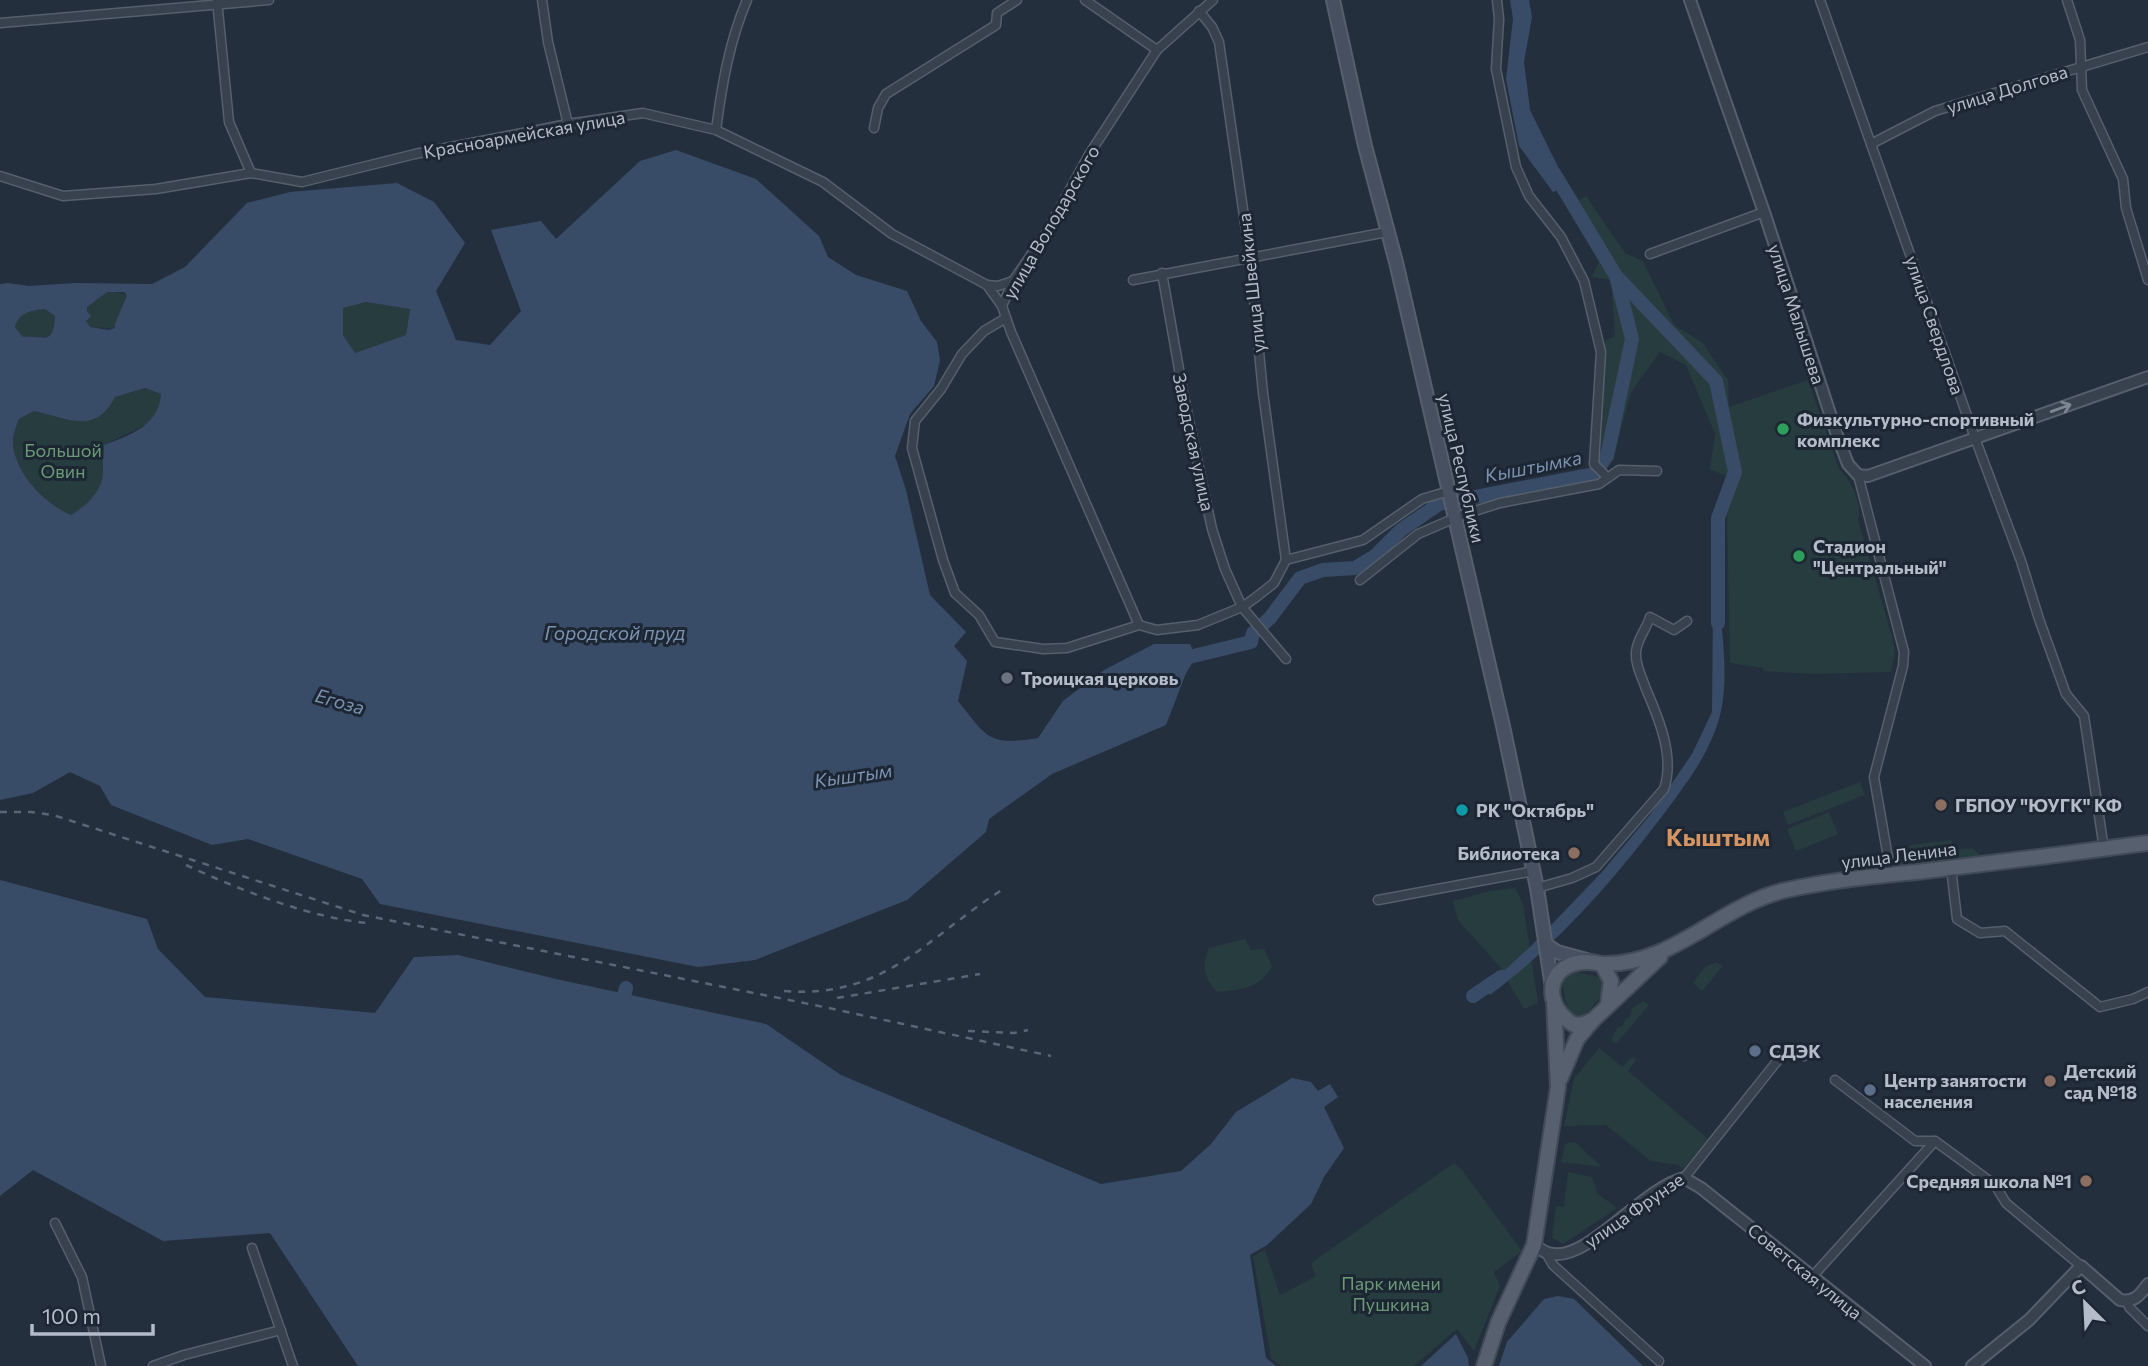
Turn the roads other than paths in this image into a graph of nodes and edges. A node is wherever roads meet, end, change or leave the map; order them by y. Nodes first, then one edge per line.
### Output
1 (270, 0) edge
2 (542, 0) edge
3 (747, 0) edge
4 (1017, 0) edge
5 (1085, 0) edge
6 (1213, 0) edge
7 (1334, 0) edge
8 (1497, 0) edge
9 (1690, 0) edge
10 (1820, 0) edge
11 (2067, 0) edge
12 (217, 2) edge
13 (1199, 11) junction
14 (0, 23) edge
15 (2148, 47) edge
16 (1157, 50) junction
17 (2082, 66) junction
18 (568, 124) junction
19 (874, 128) dead end
20 (716, 130) junction
21 (1871, 144) junction
22 (251, 173) junction
23 (0, 176) edge
24 (1764, 212) junction
25 (1387, 232) junction
26 (1650, 254) dead end
27 (1250, 258) junction
28 (1162, 273) junction
29 (1133, 280) dead end
30 (2148, 280) edge
31 (1013, 281) junction
32 (987, 285) junction
33 (1002, 306) junction
34 (1006, 318) junction
35 (2148, 377) edge
36 (1975, 438) junction
37 (1657, 471) dead end
38 (1858, 475) junction
39 (1607, 477) junction
40 (1452, 503) junction
41 (1286, 560) junction
42 (1360, 580) dead end
43 (1242, 607) junction
44 (1687, 621) dead end
45 (1139, 625) junction
46 (1286, 659) dead end
47 (2148, 843) edge
48 (2104, 849) junction
49 (1951, 868) junction
50 (1534, 870) junction
51 (1891, 875) junction
52 (1538, 888) junction
53 (1378, 900) dead end
54 (1548, 946) junction
55 (1669, 949) junction
56 (1598, 963) junction
57 (2148, 992) edge
58 (1553, 994) junction
59 (1608, 1004) junction
60 (1593, 1020) junction
61 (1804, 1056) dead end
62 (1835, 1080) dead end
63 (1558, 1087) junction
64 (1935, 1141) junction
65 (1684, 1178) junction
66 (55, 1223) dead end
67 (252, 1248) dead end
68 (1540, 1249) junction
69 (2081, 1266) junction
70 (1812, 1277) junction
71 (2148, 1284) edge
72 (2128, 1302) junction
73 (2148, 1326) edge
74 (281, 1330) junction
75 (184, 1355) junction
76 (1660, 1361) dead end
77 (1485, 1363) edge
78 (101, 1366) edge
79 (153, 1366) edge
80 (187, 1366) edge
81 (293, 1366) edge
82 (1925, 1366) edge
83 (1972, 1366) edge

1 - 12 street
2 - 18 street
3 - 20 street
4 - 19 street
5 - 16 street
6 - 13 street, улица Володарского
7 - 25 main road, улица Республики
8 - 39 street
9 - 24 street, улица Малышева
10 - 21 street, улица Свердлова
11 - 17 street
12 - 14 street
12 - 22 street
13 - 16 street, улица Володарского
13 - 27 street, улица Швейкина
15 - 17 street, улица Долгова
16 - 31 street, улица Володарского
17 - 21 street, улица Долгова
17 - 30 street
18 - 20 street, Красноармейская улица
18 - 22 street, Красноармейская улица
20 - 32 street, Красноармейская улица
21 - 36 street, улица Свердлова
22 - 23 street, Красноармейская улица
24 - 26 street
24 - 38 street, улица Малышева
25 - 27 street
25 - 40 main road, улица Республики
27 - 28 street
27 - 41 street, улица Швейкина
28 - 29 street
28 - 43 street, Заводская улица
31 - 32 street
31 - 33 street, улица Володарского
32 - 33 street, Красноармейская улица
33 - 34 street, улица Володарского
34 - 45 street, улица Володарского
34 - 45 street
36 -> 35 street
36 - 38 street
36 - 48 street, улица Свердлова
37 - 39 street
38 - 51 street, улица Малышева
39 - 40 street
40 - 41 street
40 - 42 street
40 - 50 main road, улица Республики
41 - 43 street
43 - 45 street
43 - 46 street, Заводская улица
44 - 52 street
47 - 48 main road, улица Ленина
48 - 49 main road, улица Ленина
49 - 51 main road, улица Ленина
49 - 57 street
50 - 52 main road, улица Республики
50 - 53 street
51 - 55 main road, улица Ленина
52 - 54 main road, улица Республики
54 - 56 main road
54 - 58 main road, улица Республики
55 - 56 main road
55 - 59 main road
56 - 58 main road
56 - 59 main road
58 - 60 main road
58 - 63 main road
59 - 60 main road
60 - 63 main road
61 - 65 street, улица Фрунзе
62 - 64 street
63 - 68 main road
64 - 69 street
64 - 70 street
65 - 68 street, улица Фрунзе
65 - 70 street, Советская улица
66 - 78 street
67 - 74 street
68 - 76 street
68 - 77 main road
69 - 72 street
69 - 83 street
70 - 82 street, Советская улица
71 - 72 street
72 - 73 street
74 - 75 street
74 - 81 street
75 - 79 street
75 - 80 street

